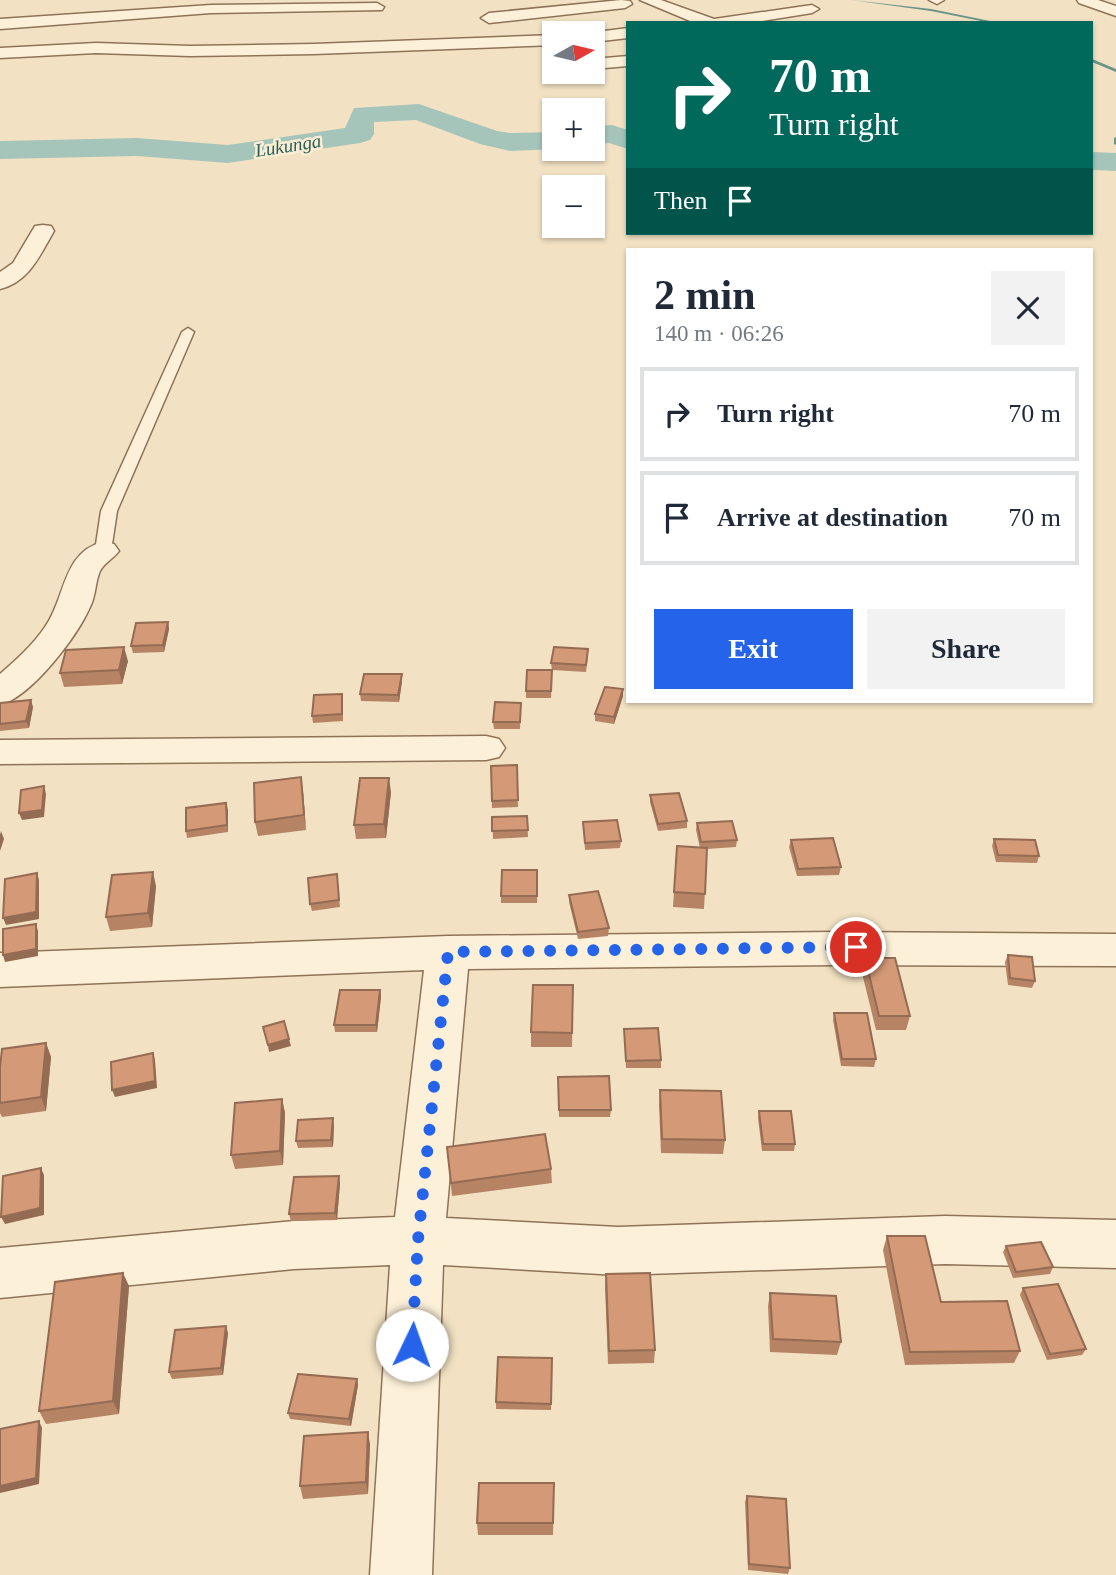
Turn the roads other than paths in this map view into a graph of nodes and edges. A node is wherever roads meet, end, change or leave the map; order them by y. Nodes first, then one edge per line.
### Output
1 (647, 0) edge
2 (1084, 0) edge
3 (625, 4) dead end
4 (134, 7) edge
5 (377, 7) dead end
6 (812, 9) dead end
7 (252, 10) junction
8 (1116, 12) edge
9 (471, 19) dead end
10 (705, 21) edge
11 (731, 21) edge
12 (0, 24) edge
13 (262, 29) dead end
14 (626, 33) edge
15 (200, 34) dead end
16 (606, 36) edge
17 (542, 41) edge
18 (96, 48) junction
19 (190, 51) junction
20 (0, 53) edge
21 (626, 61) edge
22 (606, 63) edge
23 (309, 65) dead end
24 (336, 66) dead end
25 (43, 231) dead end
26 (0, 282) edge
27 (188, 332) dead end
28 (103, 551) joint
29 (0, 694) edge
30 (486, 748) dead end
31 (0, 752) edge
32 (1116, 950) edge
33 (448, 952) junction
34 (0, 970) edge
35 (418, 1240) junction
36 (1116, 1244) edge
37 (0, 1273) edge
38 (401, 1575) edge

1 - 10 street
2 - 8 street
3 - 9 street
4 - 7 street
4 - 12 street
4 - 18 street
5 - 7 street
6 - 11 street
7 - 13 street
14 - 16 street
15 - 19 street
17 - 19 street
18 - 19 street
18 - 20 street
21 - 22 street
23 - 24 street
25 - 26 street
27 - 28 lane
28 - 29 street
30 - 31 street
32 - 33 street
33 - 34 street
33 - 35 street
35 - 36 street
35 - 37 street
35 - 38 street

